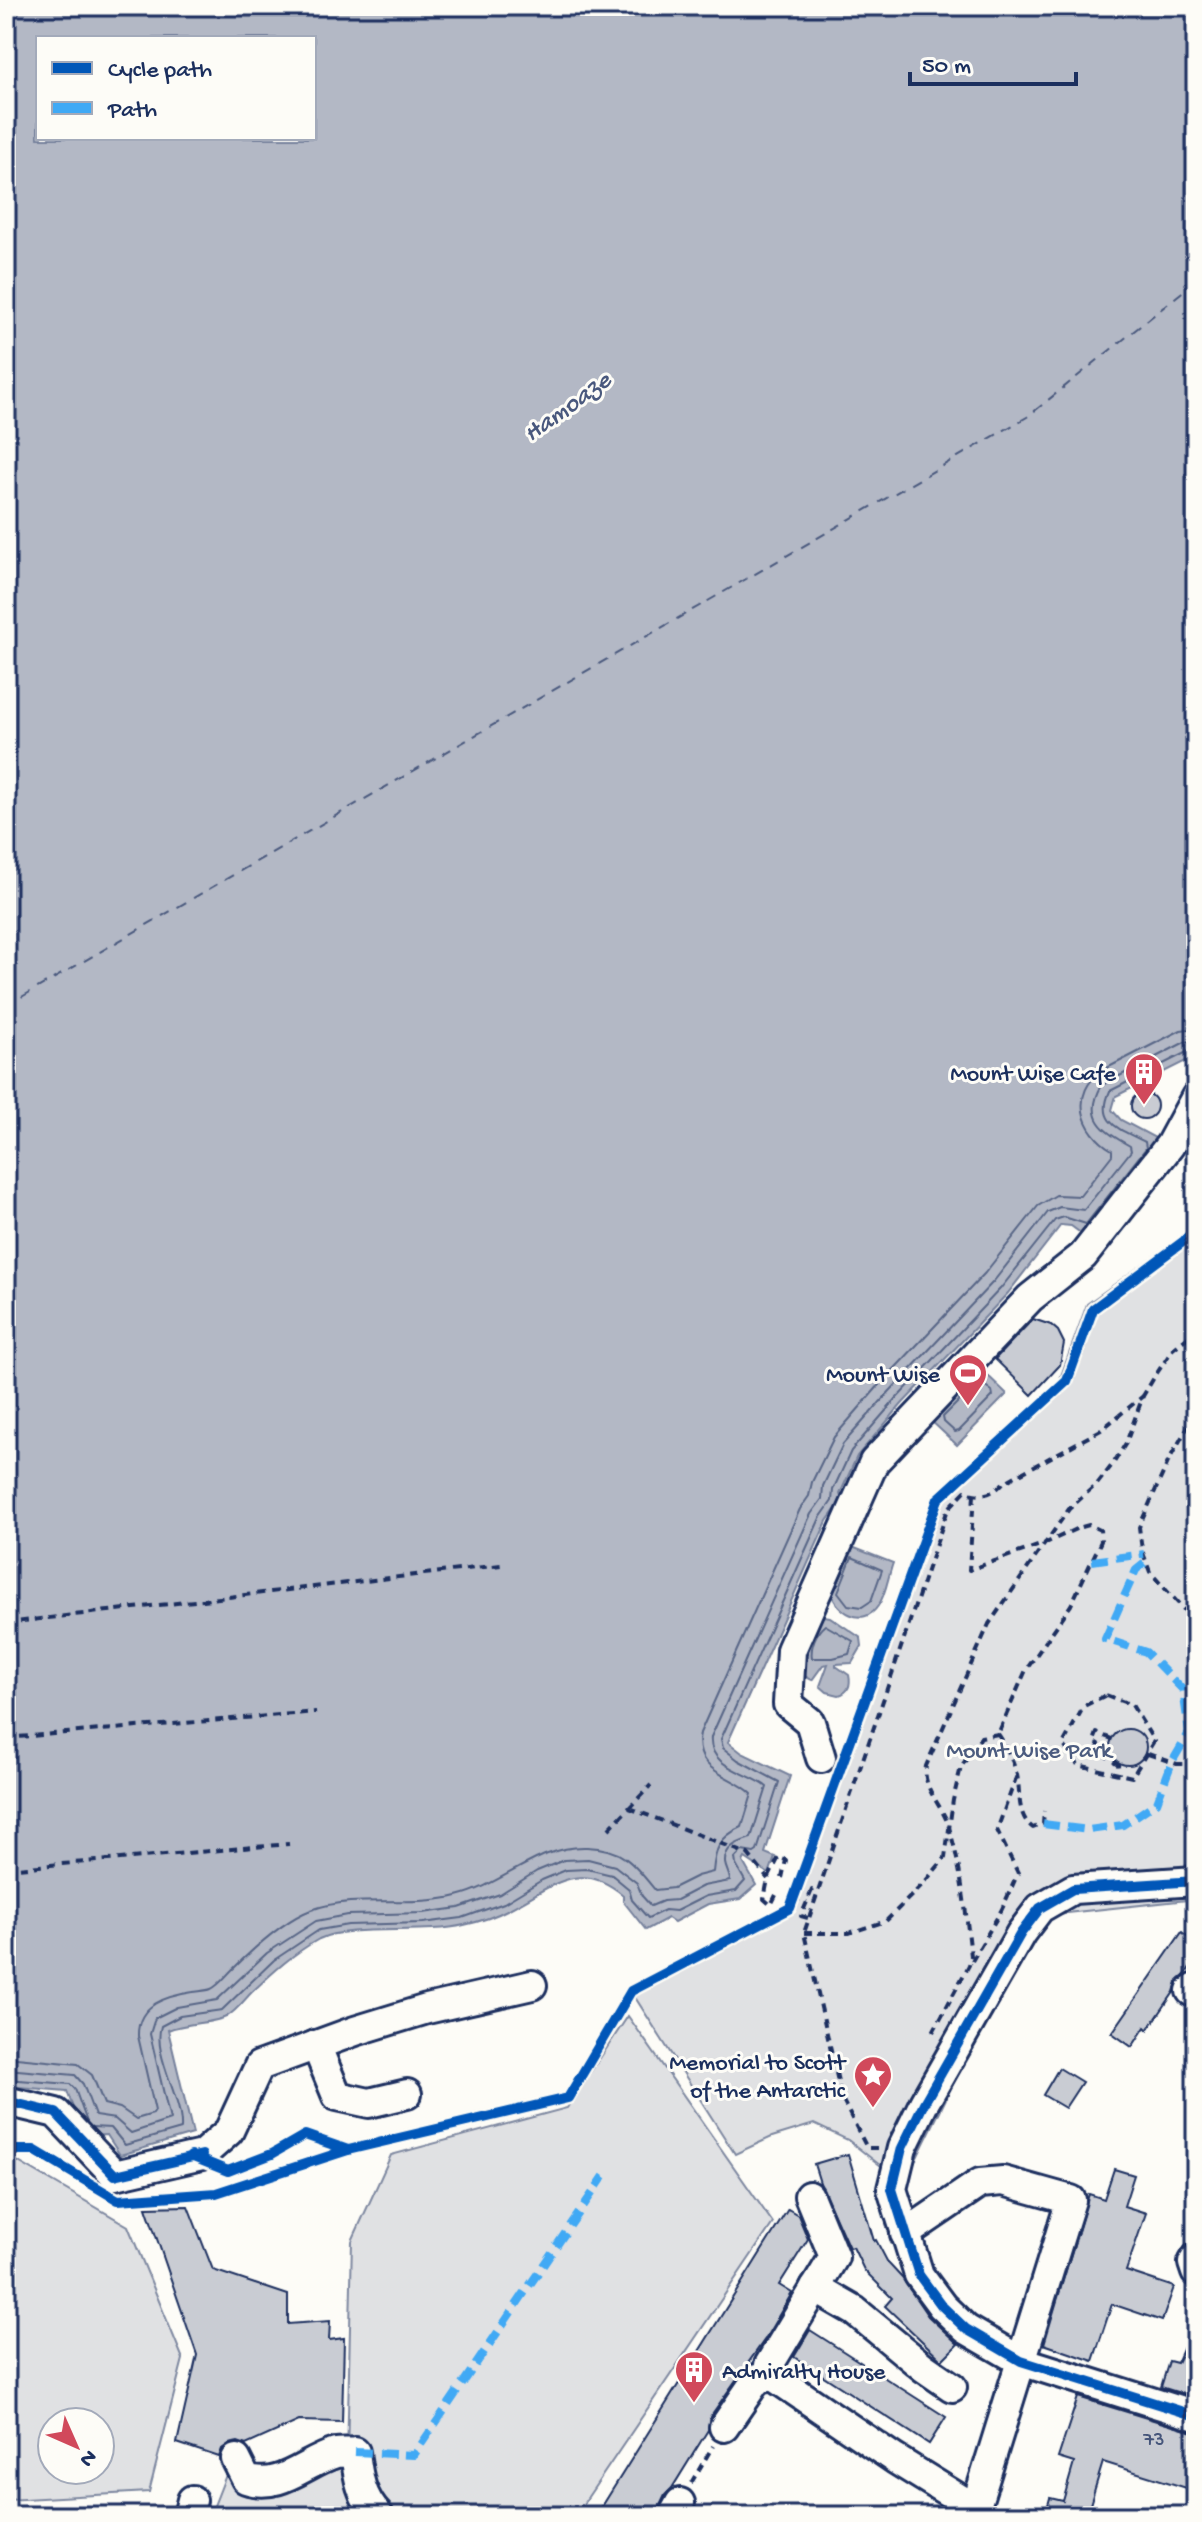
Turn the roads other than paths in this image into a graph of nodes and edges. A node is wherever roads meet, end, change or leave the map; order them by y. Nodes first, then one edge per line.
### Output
1 (1196, 1097) edge
2 (821, 1758) dead end
3 (1196, 1881) edge
4 (532, 1985) dead end
5 (316, 2045) junction
6 (407, 2094) dead end
7 (6, 2101) edge
8 (103, 2135) dead end
9 (115, 2175) junction
10 (809, 2196) dead end
11 (905, 2234) junction
12 (1196, 2258) edge
13 (1196, 2272) edge
14 (815, 2288) junction
15 (1021, 2361) junction
16 (773, 2376) junction
17 (952, 2387) dead end
18 (1196, 2416) edge
19 (724, 2427) road end
20 (236, 2459) dead end
21 (975, 2513) edge
22 (379, 2516) edge

1 - 2 street
3 - 11 street
4 - 5 street
5 - 6 street
5 - 9 street
7 - 9 street
8 - 9 street
10 - 14 street
11 - 15 street
11 - 15 street
12 - 13 street
14 - 16 street
14 - 17 street
15 - 18 street
15 - 21 street
16 - 19 street
16 - 21 street
20 - 22 street

